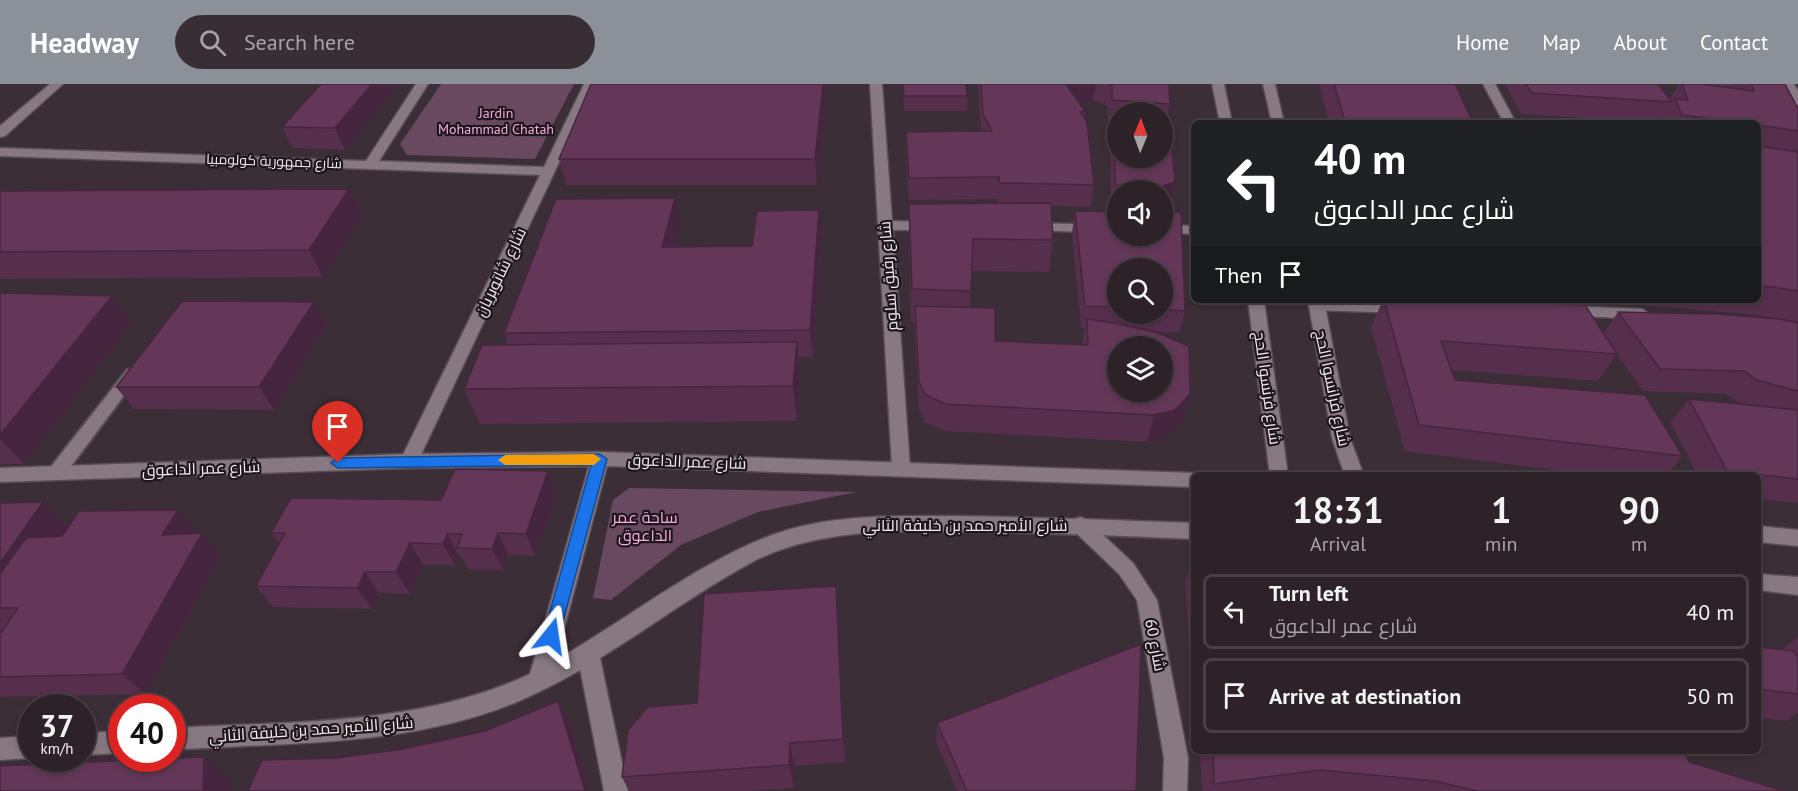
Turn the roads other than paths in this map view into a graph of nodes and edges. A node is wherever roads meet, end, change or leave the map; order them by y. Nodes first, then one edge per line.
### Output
1 (57, 84) edge
2 (422, 84) edge
3 (590, 84) edge
4 (876, 84) edge
5 (1218, 84) edge
6 (1269, 84) edge
7 (1489, 84) edge
8 (1788, 84) edge
9 (1798, 101) edge
10 (1225, 120) edge
11 (1277, 120) edge
12 (1508, 120) edge
13 (0, 134) edge
14 (0, 152) edge
15 (370, 164) junction
16 (549, 171) junction
17 (884, 225) junction
18 (942, 226) edge
19 (1012, 227) edge
20 (1107, 229) edge
21 (1173, 229) edge
22 (1191, 230) edge
23 (1256, 303) edge
24 (1316, 303) edge
25 (1593, 306) edge
26 (1421, 308) edge
27 (1549, 311) edge
28 (1655, 315) edge
29 (141, 362) edge
30 (600, 459) junction
31 (409, 461) junction
32 (901, 468) junction
33 (1278, 472) edge
34 (1354, 472) edge
35 (56, 473) junction
36 (0, 475) edge
37 (1191, 480) edge
38 (1080, 525) junction
39 (1191, 531) edge
40 (1761, 534) edge
41 (1798, 538) edge
42 (1761, 582) edge
43 (1798, 586) edge
44 (588, 652) junction
45 (539, 681) junction
46 (186, 738) edge
47 (18, 748) edge
48 (0, 749) edge
49 (616, 791) edge
50 (1175, 791) edge

1 - 13 street
2 - 15 street
3 - 16 street, شارع شاتوبريان
4 - 17 street, شارع رفيق سلوم
5 - 10 street
6 - 11 street
7 - 12 street
8 - 9 street
14 - 15 street, شارع جمهورية كولومبيا
15 - 16 street, شارع جمهورية كولومبيا
16 - 31 street, شارع شاتوبريان
17 - 18 street
17 - 32 street, شارع رفيق سلوم
19 - 20 street
21 - 22 street
23 - 33 street, شارع فرنسوا الحج
24 - 26 street
24 - 34 street, شارع فرانسوا الحج
25 - 27 street
25 - 28 street
29 - 35 lane
30 - 31 street, شارع عمر الداعوق
30 - 32 street, شارع عمر الداعوق
30 - 45 street
31 - 35 street, شارع عمر الداعوق
32 - 37 street, شارع عمر الداعوق
35 - 36 street, شارع عمر الداعوق
38 - 39 street, شارع الأمير حمد بن خليفة الثاني
38 - 44 street, شارع الأمير حمد بن خليفة الثاني
38 - 50 street, شارع 60
40 - 41 street
42 - 43 street
44 - 45 street, شارع الأمير حمد بن خليفة الثاني
44 - 49 street
45 - 46 street, شارع الأمير حمد بن خليفة الثاني
47 - 48 street

